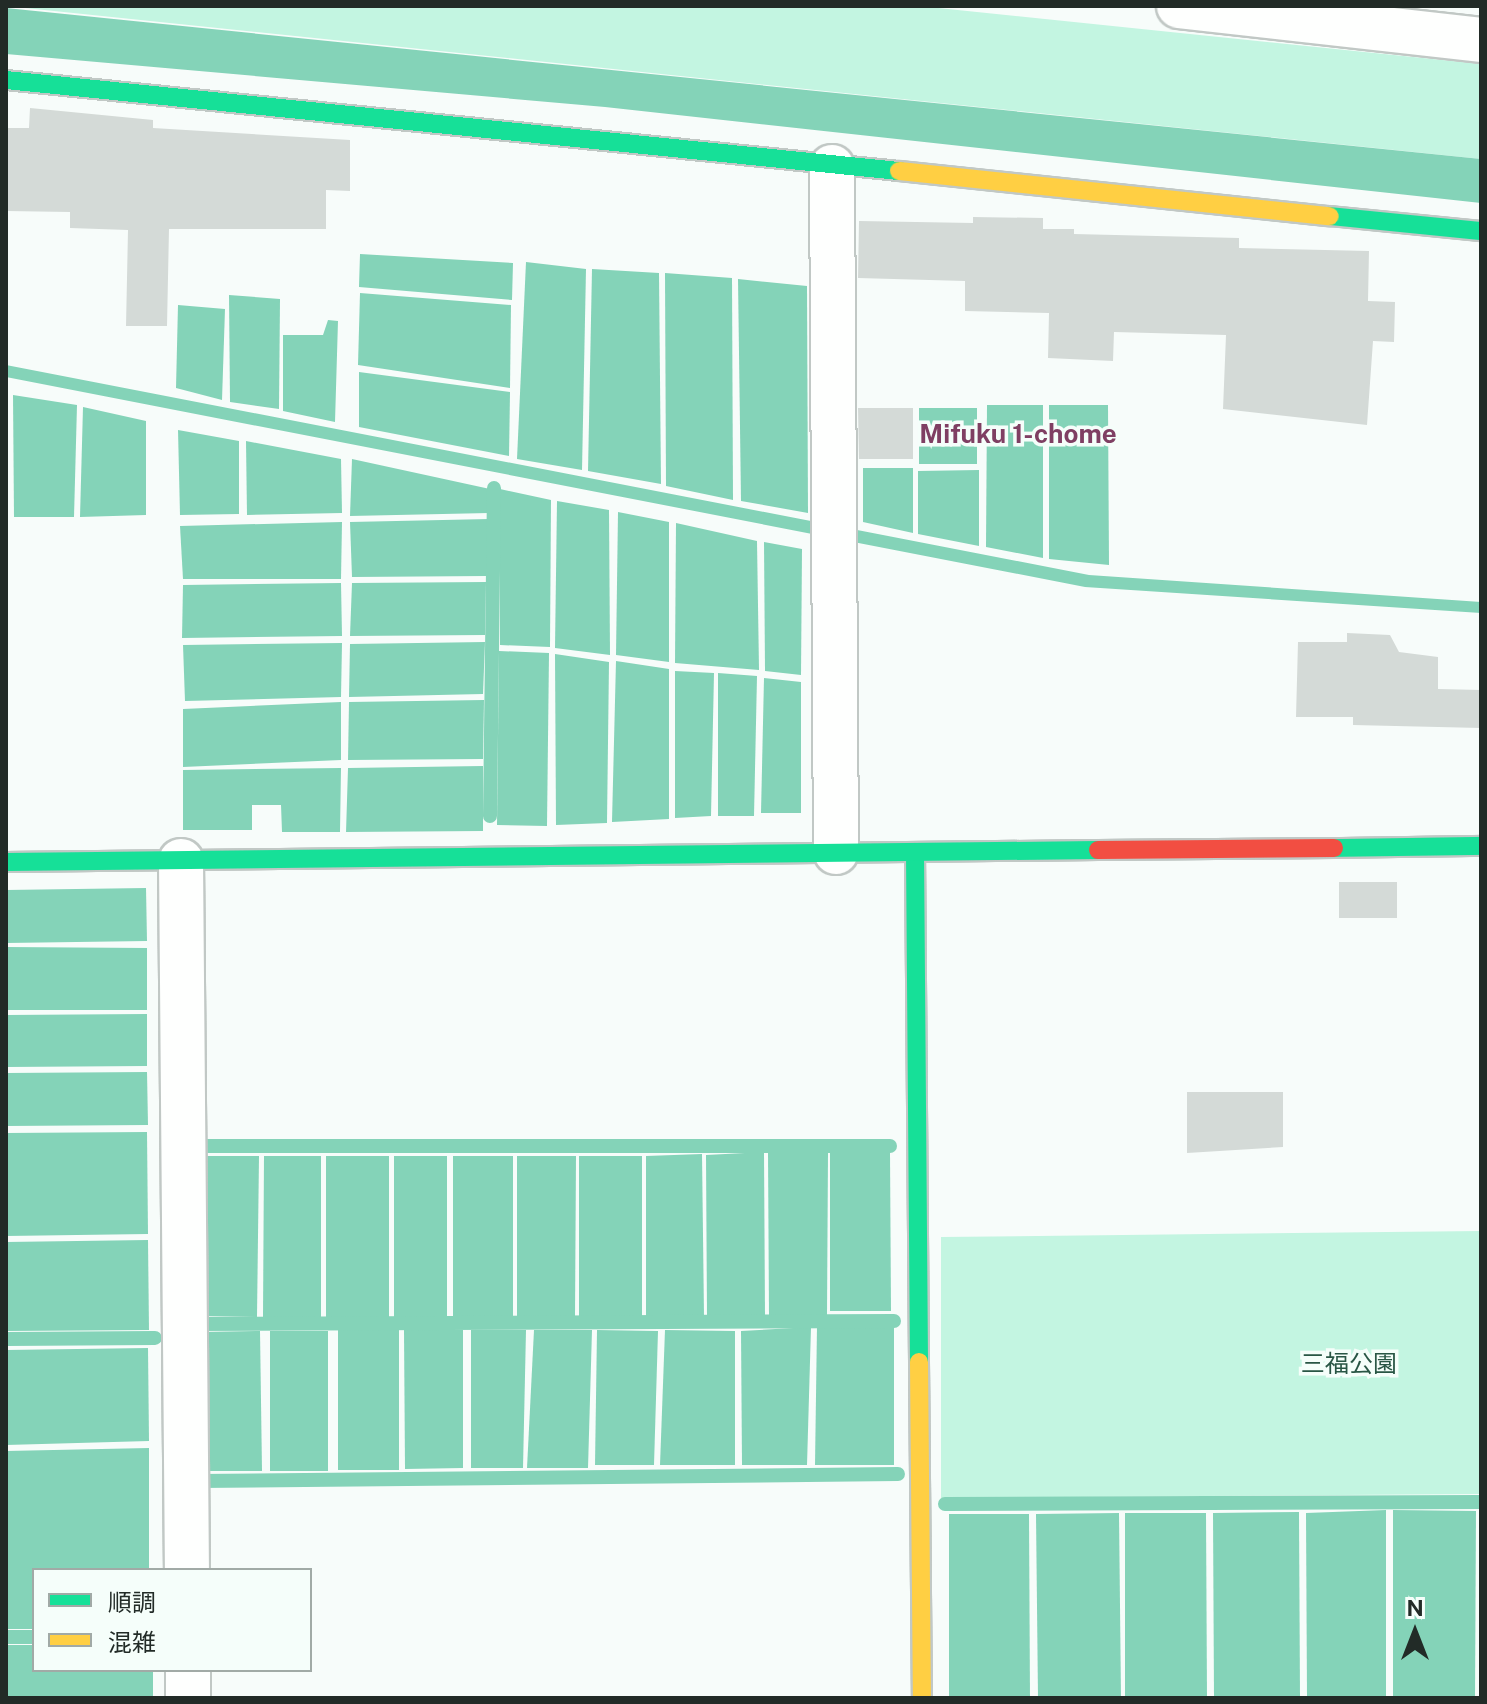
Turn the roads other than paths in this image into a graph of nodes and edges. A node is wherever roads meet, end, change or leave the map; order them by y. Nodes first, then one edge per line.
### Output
1 (1179, 6) edge
2 (1481, 40) edge
3 (6, 80) edge
4 (832, 167) junction
5 (1481, 231) edge
6 (1481, 846) edge
7 (836, 852) junction
8 (915, 852) junction
9 (181, 861) junction
10 (6, 862) edge
11 (187, 1568) edge
12 (188, 1672) edge
13 (188, 1698) edge
14 (922, 1698) edge

1 - 2 street
3 - 4 street
4 - 5 street
4 - 7 street
6 - 8 street
7 - 8 street
7 - 9 street
8 - 14 street
9 - 10 street
9 - 11 street
12 - 13 street

